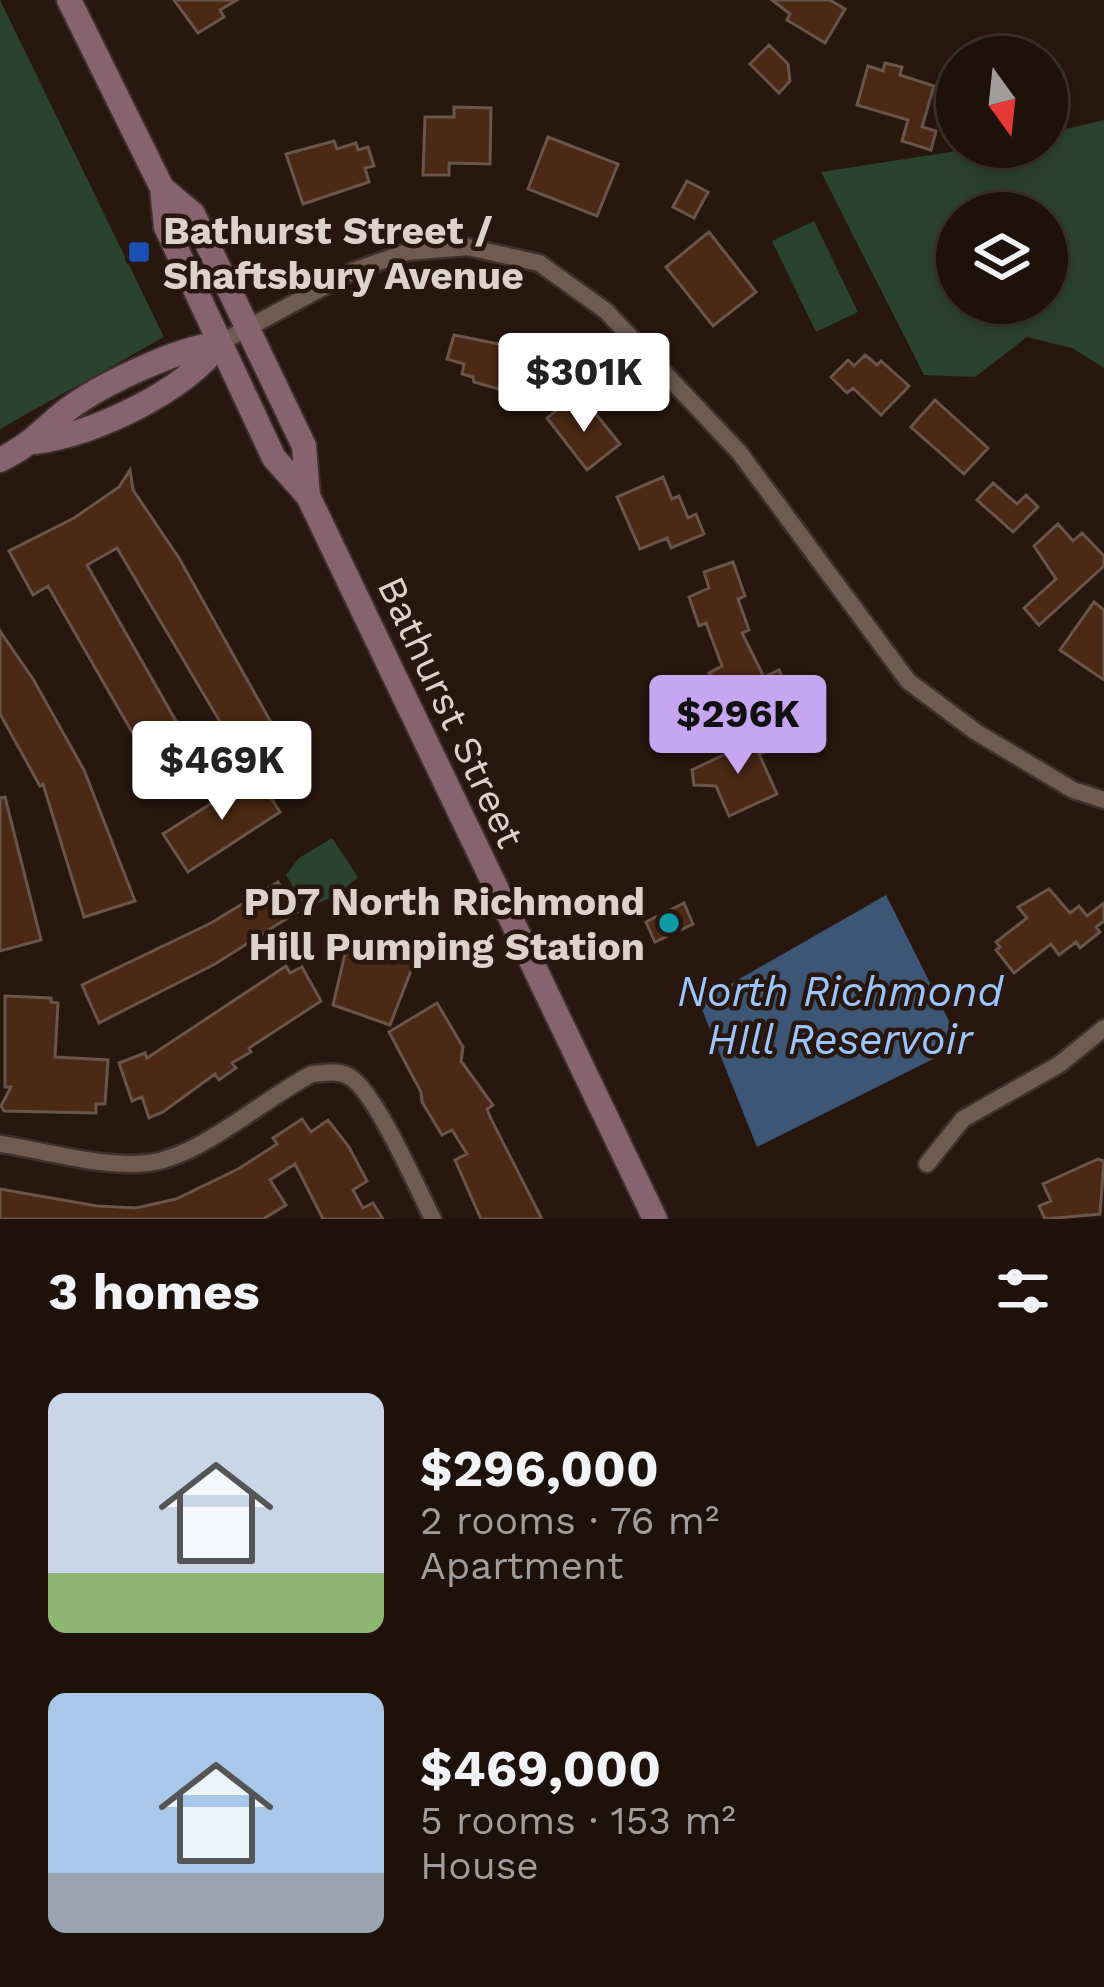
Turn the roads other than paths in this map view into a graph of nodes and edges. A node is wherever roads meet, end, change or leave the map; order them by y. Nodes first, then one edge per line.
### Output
1 (69, 0) edge
2 (162, 188) junction
3 (247, 329) junction
4 (220, 343) junction
5 (0, 460) edge
6 (308, 496) junction
7 (1104, 800) edge
8 (1104, 1028) edge
9 (0, 1144) edge
10 (927, 1164) dead end
11 (433, 1219) edge
12 (655, 1219) edge

1 - 2 main road, Bathurst Street
2 - 3 main road, Bathurst Street
2 - 4 main road, Bathurst Street
3 - 4 street
3 - 6 main road, Bathurst Street
3 - 7 street
4 - 5 main road
4 - 6 main road, Bathurst Street
6 - 12 main road, Bathurst Street
8 - 10 street
9 - 11 street

